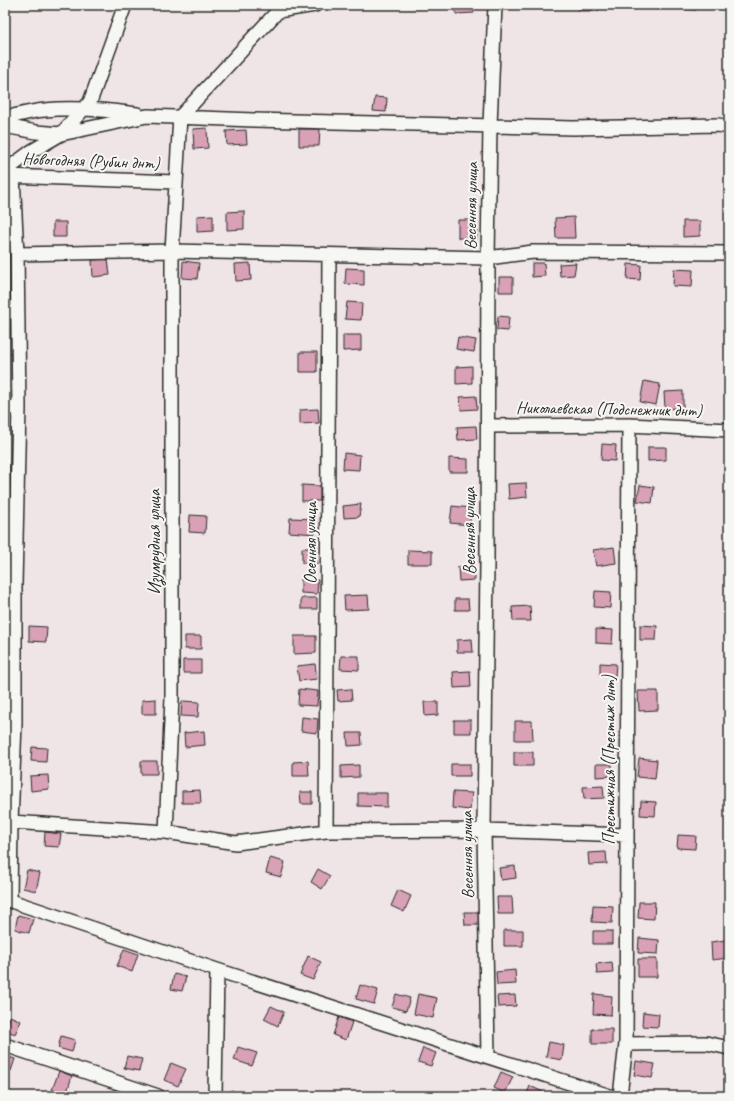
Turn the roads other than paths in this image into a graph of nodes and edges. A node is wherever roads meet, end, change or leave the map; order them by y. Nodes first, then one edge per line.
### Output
1 (125, 5) edge
2 (315, 5) edge
3 (495, 5) edge
4 (84, 109) junction
5 (147, 116) junction
6 (180, 117) junction
7 (5, 118) edge
8 (490, 125) junction
9 (5, 126) edge
10 (729, 127) edge
11 (61, 134) junction
12 (8, 175) edge
13 (176, 182) junction
14 (172, 251) junction
15 (729, 253) edge
16 (17, 254) junction
17 (329, 255) junction
18 (488, 258) junction
19 (11, 312) edge
20 (19, 407) junction
21 (5, 408) edge
22 (629, 425) junction
23 (488, 426) junction
24 (729, 430) edge
25 (10, 585) edge
26 (10, 724) edge
27 (11, 822) junction
28 (484, 830) junction
29 (326, 831) junction
30 (166, 832) junction
31 (626, 835) junction
32 (8, 899) edge
33 (217, 970) junction
34 (626, 1044) junction
35 (5, 1045) edge
36 (729, 1048) edge
37 (488, 1056) junction
38 (158, 1096) edge
39 (215, 1096) edge
40 (610, 1096) edge
41 (620, 1096) edge

1 - 4 street
2 - 6 street
3 - 8 street, Весенняя улица
4 - 5 street
4 - 7 street
4 - 11 street
5 - 6 street
5 - 11 street
6 - 8 street
6 - 13 street, Изумрудная улица
8 - 10 street
8 - 18 street, Весенняя улица
9 - 11 street
11 - 12 street
12 - 13 street, Новогодняя (Рубин днт)
12 - 16 street
13 - 14 street, Изумрудная улица
14 - 16 street
14 - 17 street
14 - 30 street, Изумрудная улица
15 - 18 street
16 - 19 street
17 - 18 street
17 - 29 street, Осенняя улица
18 - 23 street, Весенняя улица
19 - 20 street
20 - 21 street
20 - 25 street
22 - 23 street, Николаевская (Подснежник днт)
22 - 24 street, Николаевская (Подснежник днт)
22 - 31 street, Престижная (Престиж днт)
23 - 28 street, Весенняя улица
25 - 26 street
26 - 27 street
27 - 30 street
27 - 32 street
28 - 29 street
28 - 31 street
28 - 37 street, Весенняя улица
29 - 30 street
31 - 34 street, Престижная (Престиж днт)
32 - 33 street
33 - 37 street
33 - 39 street
34 - 36 street
34 - 41 street, Престижная (Престиж днт)
35 - 38 street
37 - 40 street

